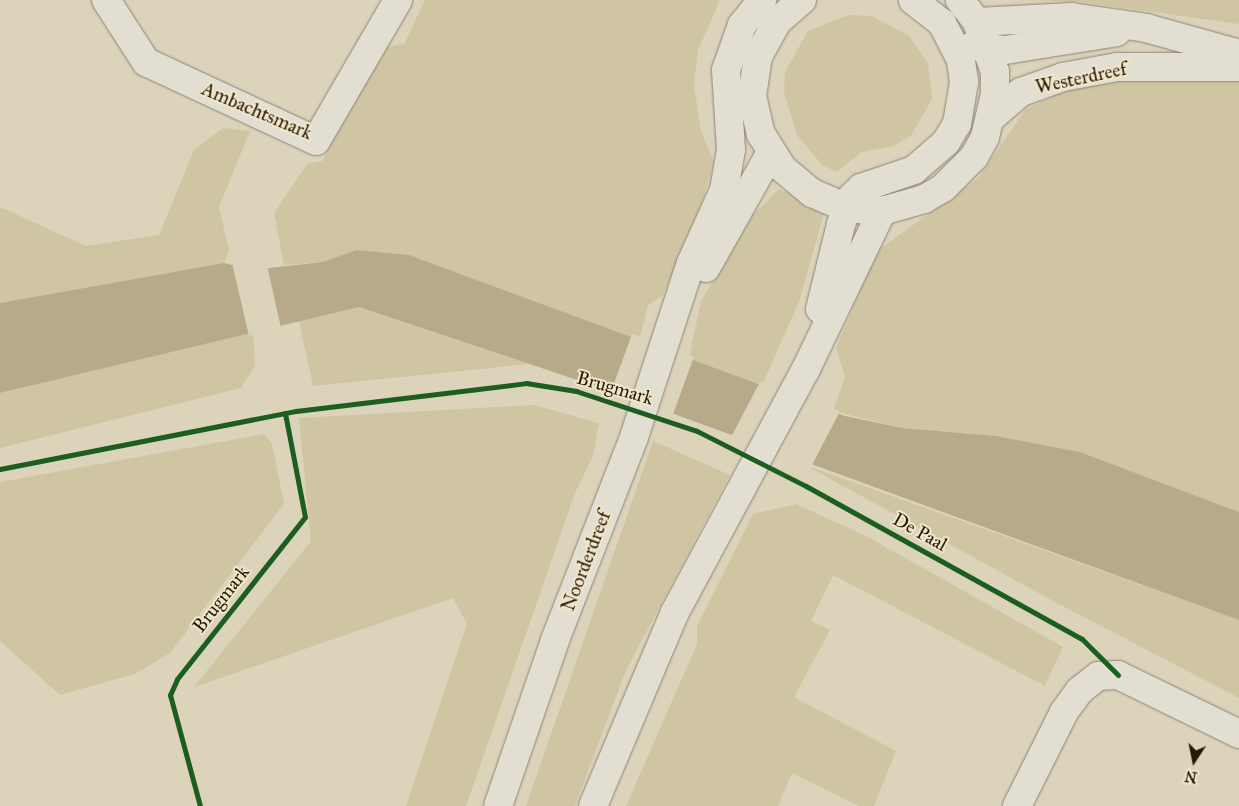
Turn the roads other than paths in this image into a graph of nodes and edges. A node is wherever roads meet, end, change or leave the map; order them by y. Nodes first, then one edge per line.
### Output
1 (106, 0) edge
2 (398, 0) edge
3 (762, 0) edge
4 (802, 0) edge
5 (913, 0) edge
6 (960, 0) edge
7 (977, 22) junction
8 (1146, 28) junction
9 (954, 40) junction
10 (990, 50) junction
11 (1239, 54) edge
12 (1239, 68) edge
13 (992, 117) junction
14 (771, 152) junction
15 (847, 208) junction
16 (882, 210) junction
17 (676, 316) junction
18 (805, 371) junction
19 (1239, 734) edge
20 (498, 806) edge
21 (593, 806) edge
22 (1017, 806) edge

1 - 2 main road, Ambachtsmark
3 - 17 main road, Noorderdreef
4 - 14 main road
5 - 9 main road
6 - 7 main road
7 - 8 main road, Westerdreef
7 - 10 main road
8 - 10 main road, Westerdreef
8 - 11 main road, Westerdreef
9 - 10 main road
9 - 15 main road
10 - 13 main road
12 - 13 main road, Westerdreef
13 - 16 main road
14 - 15 main road
14 - 17 main road, Noorderdreef
15 - 16 main road
15 - 18 main road
16 - 18 main road
17 - 20 main road, Noorderdreef
18 - 21 main road
19 - 22 main road

